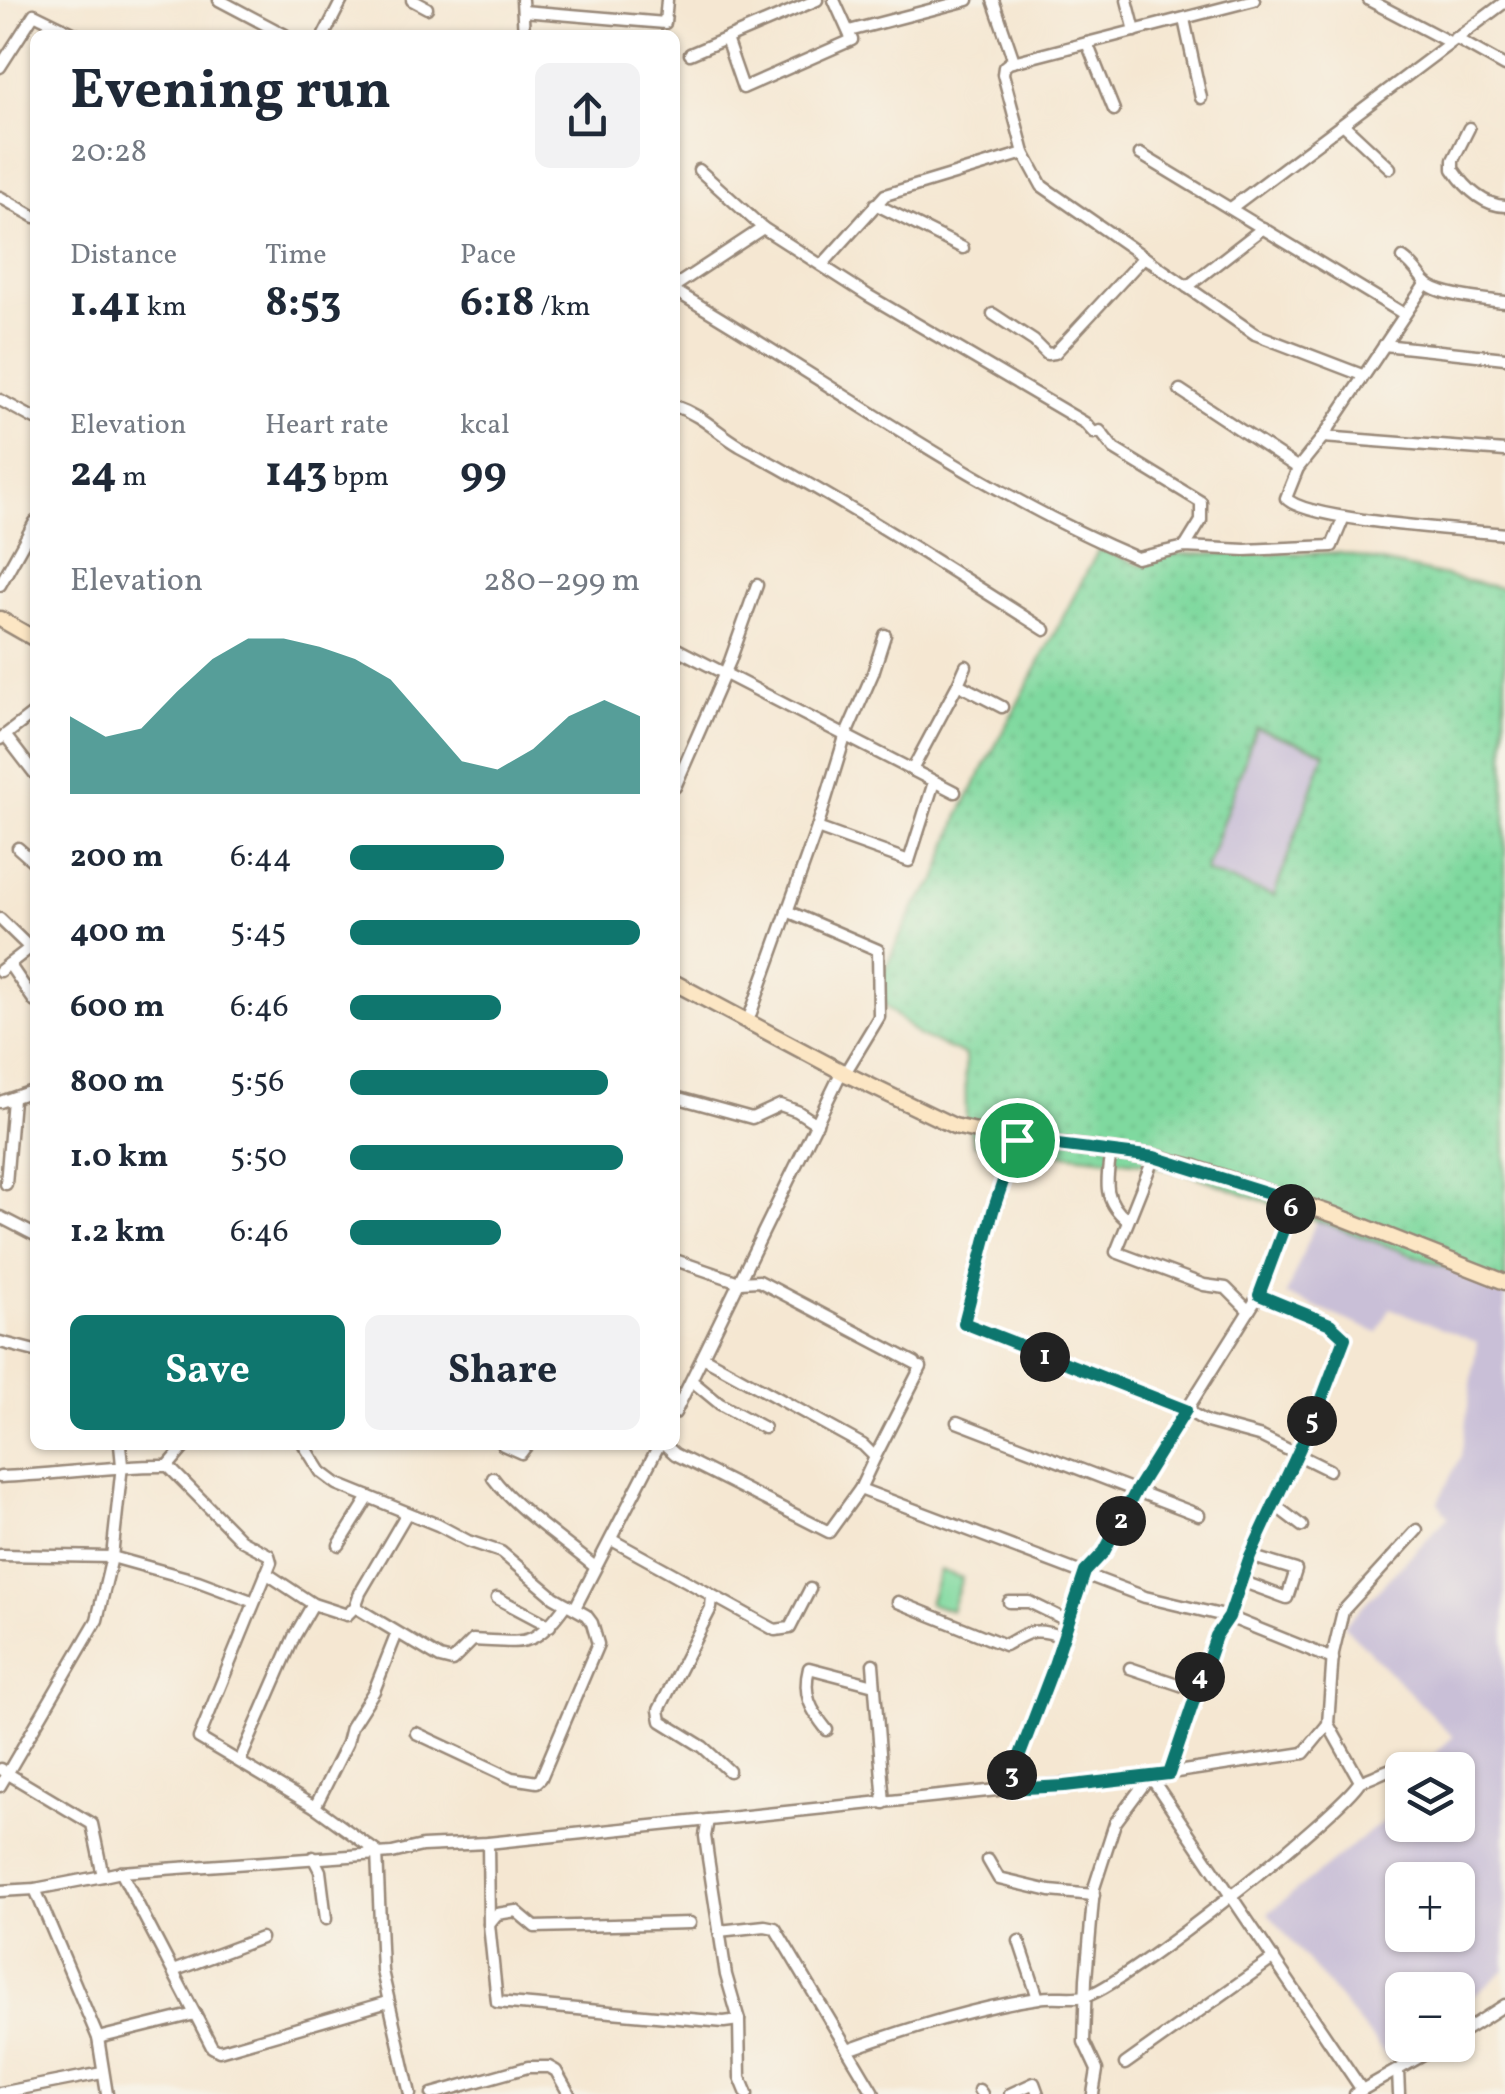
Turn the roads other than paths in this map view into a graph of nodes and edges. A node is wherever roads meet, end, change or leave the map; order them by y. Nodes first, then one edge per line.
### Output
1 (219, 0) edge
2 (342, 0) edge
3 (412, 0) edge
4 (666, 0) edge
5 (816, 0) edge
6 (834, 0) edge
7 (968, 0) edge
8 (993, 0) edge
9 (1128, 0) edge
10 (1254, 0) edge
11 (1369, 0) edge
12 (1505, 2) edge
13 (523, 6) edge
14 (427, 8) dead end
15 (1184, 19) junction
16 (67, 30) edge
17 (275, 30) edge
18 (327, 30) edge
19 (849, 31) junction
20 (1135, 31) junction
21 (726, 38) junction
22 (1452, 40) junction
23 (1087, 44) junction
24 (690, 54) dead end
25 (1014, 62) junction
26 (1505, 66) edge
27 (0, 68) edge
28 (1201, 98) dead end
29 (1114, 110) dead end
30 (1344, 125) junction
31 (1468, 128) dead end
32 (1024, 153) junction
33 (1140, 154) dead end
34 (1390, 168) dead end
35 (699, 170) dead end
36 (0, 197) edge
37 (875, 204) junction
38 (1505, 206) edge
39 (1231, 208) junction
40 (30, 214) edge
41 (763, 228) junction
42 (1263, 228) junction
43 (963, 248) dead end
44 (1143, 258) junction
45 (1403, 258) dead end
46 (822, 265) junction
47 (1426, 283) junction
48 (680, 285) edge
49 (1187, 286) junction
50 (680, 287) edge
51 (1505, 302) edge
52 (993, 314) dead end
53 (1404, 314) junction
54 (1384, 345) junction
55 (1505, 358) edge
56 (1362, 375) junction
57 (1180, 390) dead end
58 (0, 400) edge
59 (680, 408) edge
60 (30, 416) edge
61 (1323, 438) junction
62 (1505, 451) edge
63 (1298, 468) junction
64 (1344, 517) junction
65 (30, 531) edge
66 (1505, 534) edge
67 (1185, 547) junction
68 (0, 585) edge
69 (757, 586) dead end
70 (0, 619) edge
71 (1045, 630) dead end
72 (885, 635) dead end
73 (30, 636) edge
74 (680, 651) edge
75 (966, 666) dead end
76 (724, 674) junction
77 (958, 684) junction
78 (1002, 707) dead end
79 (30, 716) edge
80 (845, 736) junction
81 (2, 737) edge
82 (30, 768) edge
83 (912, 770) junction
84 (680, 775) edge
85 (934, 782) junction
86 (955, 792) dead end
87 (817, 828) junction
88 (18, 848) dead end
89 (30, 858) edge
90 (786, 911) junction
91 (0, 919) edge
92 (30, 944) edge
93 (30, 948) edge
94 (5, 967) edge
95 (680, 987) edge
96 (30, 996) edge
97 (748, 1021) junction
98 (844, 1072) junction
99 (30, 1092) edge
100 (680, 1098) edge
101 (13, 1099) junction
102 (0, 1102) edge
103 (817, 1124) junction
104 (1017, 1140) junction
105 (1111, 1150) junction
106 (1154, 1157) junction
107 (6, 1184) dead end
108 (1294, 1201) junction
109 (0, 1217) edge
110 (1126, 1220) junction
111 (30, 1232) edge
112 (680, 1262) edge
113 (739, 1282) junction
114 (1505, 1282) edge
115 (1259, 1295) junction
116 (1249, 1311) junction
117 (0, 1342) edge
118 (30, 1350) edge
119 (704, 1357) junction
120 (680, 1385) edge
121 (689, 1386) junction
122 (680, 1403) edge
123 (1186, 1410) junction
124 (957, 1422) dead end
125 (764, 1428) dead end
126 (120, 1450) edge
127 (182, 1450) edge
128 (308, 1450) edge
129 (659, 1450) edge
130 (669, 1450) edge
131 (1294, 1455) junction
132 (874, 1457) junction
133 (122, 1465) junction
134 (168, 1466) junction
135 (1330, 1470) dead end
136 (0, 1477) edge
137 (493, 1478) dead end
138 (860, 1489) junction
139 (1137, 1489) junction
140 (369, 1497) junction
141 (1273, 1504) junction
142 (408, 1514) junction
143 (1199, 1515) dead end
144 (1302, 1526) dead end
145 (1417, 1530) dead end
146 (612, 1540) junction
147 (339, 1546) dead end
148 (0, 1554) edge
149 (1250, 1556) junction
150 (112, 1557) junction
151 (595, 1567) junction
152 (1085, 1572) junction
153 (266, 1574) junction
154 (1241, 1581) junction
155 (810, 1589) dead end
156 (712, 1596) junction
157 (498, 1598) dead end
158 (254, 1602) junction
159 (898, 1602) dead end
160 (1009, 1602) dead end
161 (313, 1604) junction
162 (571, 1605) junction
163 (355, 1607) junction
164 (1229, 1617) junction
165 (1070, 1622) junction
166 (550, 1626) junction
167 (397, 1633) junction
168 (1064, 1637) junction
169 (1333, 1660) junction
170 (873, 1664) dead end
171 (1130, 1668) dead end
172 (874, 1685) junction
173 (1195, 1690) junction
174 (1328, 1724) junction
175 (827, 1730) dead end
176 (416, 1733) dead end
177 (240, 1761) junction
178 (3, 1771) edge
179 (729, 1771) dead end
180 (1385, 1771) edge
181 (1169, 1774) junction
182 (1150, 1776) junction
183 (1360, 1780) junction
184 (0, 1786) edge
185 (1007, 1789) junction
186 (884, 1803) junction
187 (315, 1807) junction
188 (708, 1820) junction
189 (488, 1842) junction
190 (377, 1852) junction
191 (313, 1857) junction
192 (988, 1860) dead end
193 (121, 1872) junction
194 (103, 1876) junction
195 (35, 1889) junction
196 (0, 1890) edge
197 (1094, 1895) junction
198 (1230, 1896) junction
199 (326, 1919) dead end
200 (690, 1923) dead end
201 (489, 1924) junction
202 (720, 1931) junction
203 (261, 1938) dead end
204 (1019, 1942) dead end
205 (1274, 1958) junction
206 (173, 1971) junction
207 (1086, 1996) junction
208 (1038, 1998) junction
209 (388, 2002) junction
210 (1505, 2004) edge
211 (195, 2014) junction
212 (739, 2020) junction
213 (1475, 2024) edge
214 (98, 2038) junction
215 (848, 2050) junction
216 (1412, 2062) edge
217 (1125, 2064) dead end
218 (1398, 2070) junction
219 (102, 2073) junction
220 (1358, 2092) edge
221 (0, 2093) edge
222 (108, 2094) edge
223 (410, 2094) edge
224 (432, 2094) edge
225 (569, 2094) edge
226 (747, 2094) edge
227 (874, 2094) edge
228 (1010, 2094) edge
229 (1038, 2094) edge
230 (1093, 2094) edge
231 (1399, 2094) edge

1 - 17 street
2 - 18 street
3 - 14 street
4 - 13 street
5 - 21 street
6 - 19 street
7 - 19 street
8 - 25 street
9 - 20 street
10 - 15 street
11 - 22 street
12 - 22 street
15 - 20 street
15 - 28 street
16 - 27 street
19 - 21 street
20 - 23 street
21 - 24 street
22 - 26 street
22 - 30 street
23 - 25 street
23 - 29 street
25 - 32 street
30 - 34 street
30 - 39 street
31 - 38 street
32 - 37 street
32 - 44 street
33 - 39 street
35 - 41 street
36 - 40 street
37 - 43 street
37 - 46 street
39 - 42 street
41 - 46 street
41 - 48 street
42 - 49 street
42 - 53 street
44 - 49 street
44 - 52 street
45 - 47 street
46 - 67 street
47 - 51 street
47 - 53 street
49 - 56 street
50 - 67 street
53 - 54 street
54 - 55 street
54 - 56 street
56 - 61 street
57 - 63 street
58 - 60 street
59 - 71 street
61 - 62 street
61 - 63 street
63 - 64 street
64 - 66 street
64 - 67 street
65 - 68 street
69 - 76 street
70 - 73 street
72 - 80 street
74 - 76 street
75 - 77 street
76 - 80 street
76 - 84 street
77 - 78 street
77 - 83 street
79 - 81 street
80 - 83 street
80 - 87 street
81 - 82 street
83 - 85 street
85 - 86 street
85 - 87 street
87 - 90 street
88 - 89 street
90 - 97 street
90 - 98 street
91 - 92 street
93 - 94 street
94 - 96 street
95 - 97 street
97 - 98 street
98 - 103 street
98 - 104 street
99 - 101 street
100 - 103 street
101 - 102 street
101 - 107 street
103 - 113 street
104 - 105 street
104 - 123 street
105 - 106 street
105 - 110 street
106 - 108 street
106 - 110 street
108 - 114 street
108 - 115 street
109 - 111 street
110 - 116 street
112 - 113 street
113 - 119 street
113 - 132 street
115 - 116 street
115 - 131 street
116 - 123 street
117 - 118 street
119 - 121 street
119 - 132 street
120 - 121 street
121 - 122 street
121 - 125 street
123 - 131 street
123 - 139 street
124 - 139 street
126 - 133 street
127 - 134 street
128 - 140 street
129 - 146 street
130 - 138 street
131 - 135 street
131 - 141 street
132 - 138 street
133 - 134 street
133 - 136 street
133 - 150 street
134 - 153 street
137 - 151 street
138 - 152 street
139 - 143 street
139 - 152 street
140 - 142 street
140 - 147 street
141 - 144 street
141 - 149 street
142 - 162 street
142 - 163 street
145 - 169 street
146 - 151 street
146 - 156 street
148 - 150 street
149 - 154 street
149 - 154 street
150 - 158 street
150 - 178 street
151 - 162 street
152 - 164 street
152 - 165 street
153 - 158 street
153 - 161 street
154 - 164 street
155 - 156 street
156 - 179 street
157 - 166 street
158 - 177 street
159 - 168 street
160 - 165 street
161 - 163 street
161 - 177 street
162 - 166 street
162 - 176 street
163 - 167 street
164 - 169 street
164 - 173 street
165 - 168 street
166 - 167 street
167 - 187 street
168 - 185 street
169 - 174 street
170 - 172 street
171 - 173 street
172 - 175 street
172 - 186 street
173 - 181 street
174 - 181 street
174 - 183 street
177 - 187 street
178 - 184 street
178 - 194 street
180 - 183 street
181 - 182 street
182 - 185 street
182 - 197 street
182 - 198 street
183 - 198 street
185 - 186 street
186 - 188 street
187 - 190 street
188 - 189 street
188 - 202 street
189 - 190 street
189 - 201 street
190 - 191 street
190 - 209 street
191 - 193 street
191 - 199 street
192 - 197 street
193 - 194 street
193 - 206 street
194 - 195 street
195 - 196 street
195 - 214 street
197 - 207 street
198 - 205 street
198 - 207 street
200 - 201 street
201 - 212 street
202 - 212 street
202 - 215 street
203 - 206 street
204 - 208 street
205 - 217 street
205 - 220 street
206 - 211 street
207 - 208 street
207 - 230 street
208 - 215 street
209 - 211 street
209 - 223 street
210 - 213 street
211 - 214 street
212 - 226 street
214 - 219 street
215 - 227 street
216 - 218 street
218 - 220 street
218 - 231 street
219 - 221 street
219 - 222 street
224 - 225 street
228 - 229 street

